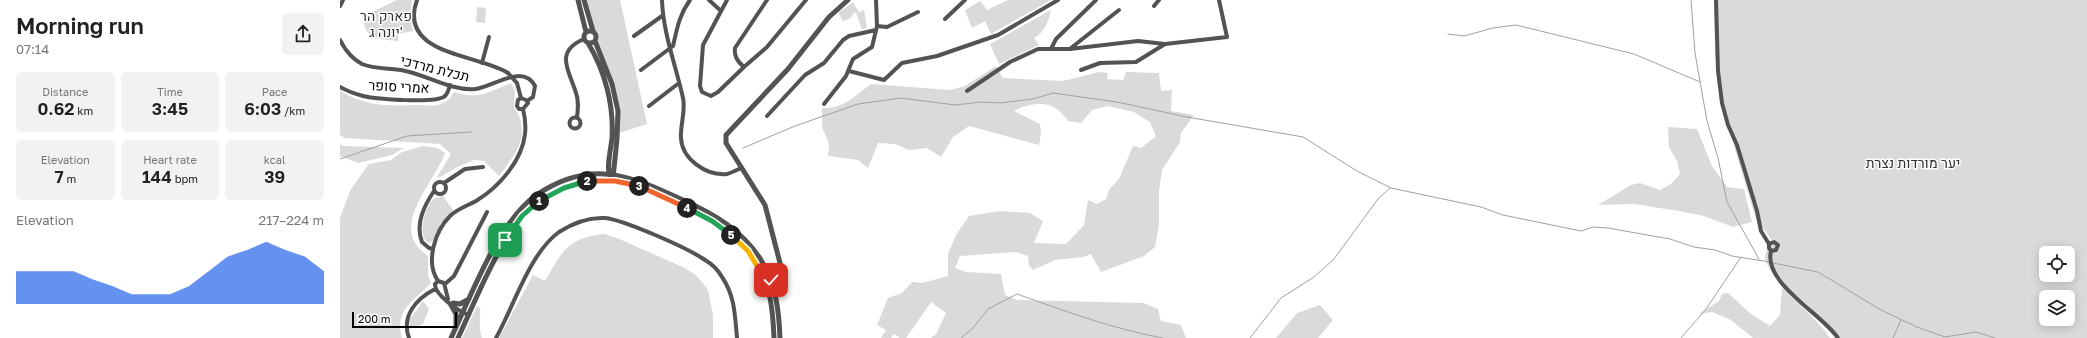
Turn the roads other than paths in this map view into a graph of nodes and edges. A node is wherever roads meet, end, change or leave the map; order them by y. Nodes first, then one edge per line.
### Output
1 (343, 0) edge
2 (417, 0) edge
3 (578, 0) edge
4 (584, 0) edge
5 (662, 0) edge
6 (690, 0) edge
7 (709, 0) edge
8 (727, 0) edge
9 (767, 0) edge
10 (806, 0) edge
11 (848, 0) edge
12 (876, 0) edge
13 (965, 0) edge
14 (1058, 0) edge
15 (1096, 0) edge
16 (1159, 0) edge
17 (1219, 0) edge
18 (1716, 0) edge
19 (340, 6) edge
20 (1154, 6) dead end
21 (1119, 10) dead end
22 (721, 11) junction
23 (918, 12) dead end
24 (662, 16) junction
25 (945, 19) dead end
26 (877, 28) junction
27 (676, 30) junction
28 (593, 31) junction
29 (586, 32) junction
30 (667, 32) junction
31 (489, 36) dead end
32 (634, 36) dead end
33 (340, 40) edge
34 (586, 41) junction
35 (595, 41) junction
36 (1165, 44) junction
37 (670, 49) junction
38 (1051, 49) junction
39 (1070, 49) junction
40 (482, 63) junction
41 (744, 66) junction
42 (641, 70) dead end
43 (1081, 70) dead end
44 (849, 71) junction
45 (679, 83) junction
46 (450, 85) junction
47 (340, 87) edge
48 (967, 91) dead end
49 (521, 98) junction
50 (527, 101) junction
51 (824, 104) dead end
52 (649, 106) dead end
53 (524, 109) junction
54 (767, 116) dead end
55 (578, 118) dead end
56 (613, 161) junction
57 (483, 167) dead end
58 (741, 168) junction
59 (597, 174) junction
60 (612, 174) junction
61 (626, 176) junction
62 (612, 180) junction
63 (444, 183) junction
64 (434, 191) junction
65 (487, 212) dead end
66 (1770, 244) junction
67 (434, 249) junction
68 (1771, 251) junction
69 (766, 276) junction
70 (438, 281) junction
71 (445, 287) junction
72 (436, 290) junction
73 (470, 299) junction
74 (452, 304) junction
75 (464, 312) junction
76 (469, 315) junction
77 (456, 329) junction
78 (409, 338) edge
79 (451, 338) edge
80 (458, 338) edge
81 (496, 338) edge
82 (737, 338) edge
83 (774, 338) edge
84 (780, 338) edge
85 (1838, 338) edge

1 - 19 street
2 - 40 street
3 - 29 street
4 - 28 street
5 - 24 street
6 - 27 street
7 - 22 street
8 - 22 street
9 - 41 street
10 - 41 street
11 - 58 street
12 - 26 street
13 - 25 street
14 - 44 street
15 - 38 street
16 - 20 street
17 - 36 street
18 - 66 street
21 - 39 street
22 - 41 street
23 - 26 street
24 - 30 street
24 - 32 street
26 - 44 street
26 - 54 street
27 - 30 street
27 - 37 street
28 - 29 street
28 - 35 street
29 - 34 street
30 - 37 street
31 - 40 street
33 - 46 street, תכלת מרדכי
34 - 35 street
34 - 55 street
34 - 56 street
35 - 56 street
36 - 39 street
36 - 43 street
37 - 42 street
37 - 45 street
38 - 39 street
38 - 48 street
40 - 49 street, bridge
44 - 51 street
45 - 52 street
45 - 58 street
46 - 47 street, אמרי סופר
46 - 50 street, תכלת מרדכי
49 - 50 street
49 - 53 street
50 - 53 street
53 - 67 street
56 - 59 street
56 - 60 street
56 - 61 street
57 - 63 street
58 - 69 street
59 - 60 street
59 - 73 street
60 - 61 street
60 - 62 street
61 - 69 street
62 - 69 street
62 - 76 street
63 - 64 street
63 - 64 street
64 - 67 street
65 - 71 street
66 - 68 street
66 - 68 street
67 - 70 street
68 - 85 street
69 - 83 street
69 - 84 street
70 - 71 street
70 - 72 street
71 - 72 street
71 - 74 street
72 - 74 street
72 - 78 street
73 - 74 street
73 - 75 street
74 - 75 street
74 - 77 street
75 - 76 street
75 - 77 street
76 - 80 street
77 - 79 street
81 - 82 street

